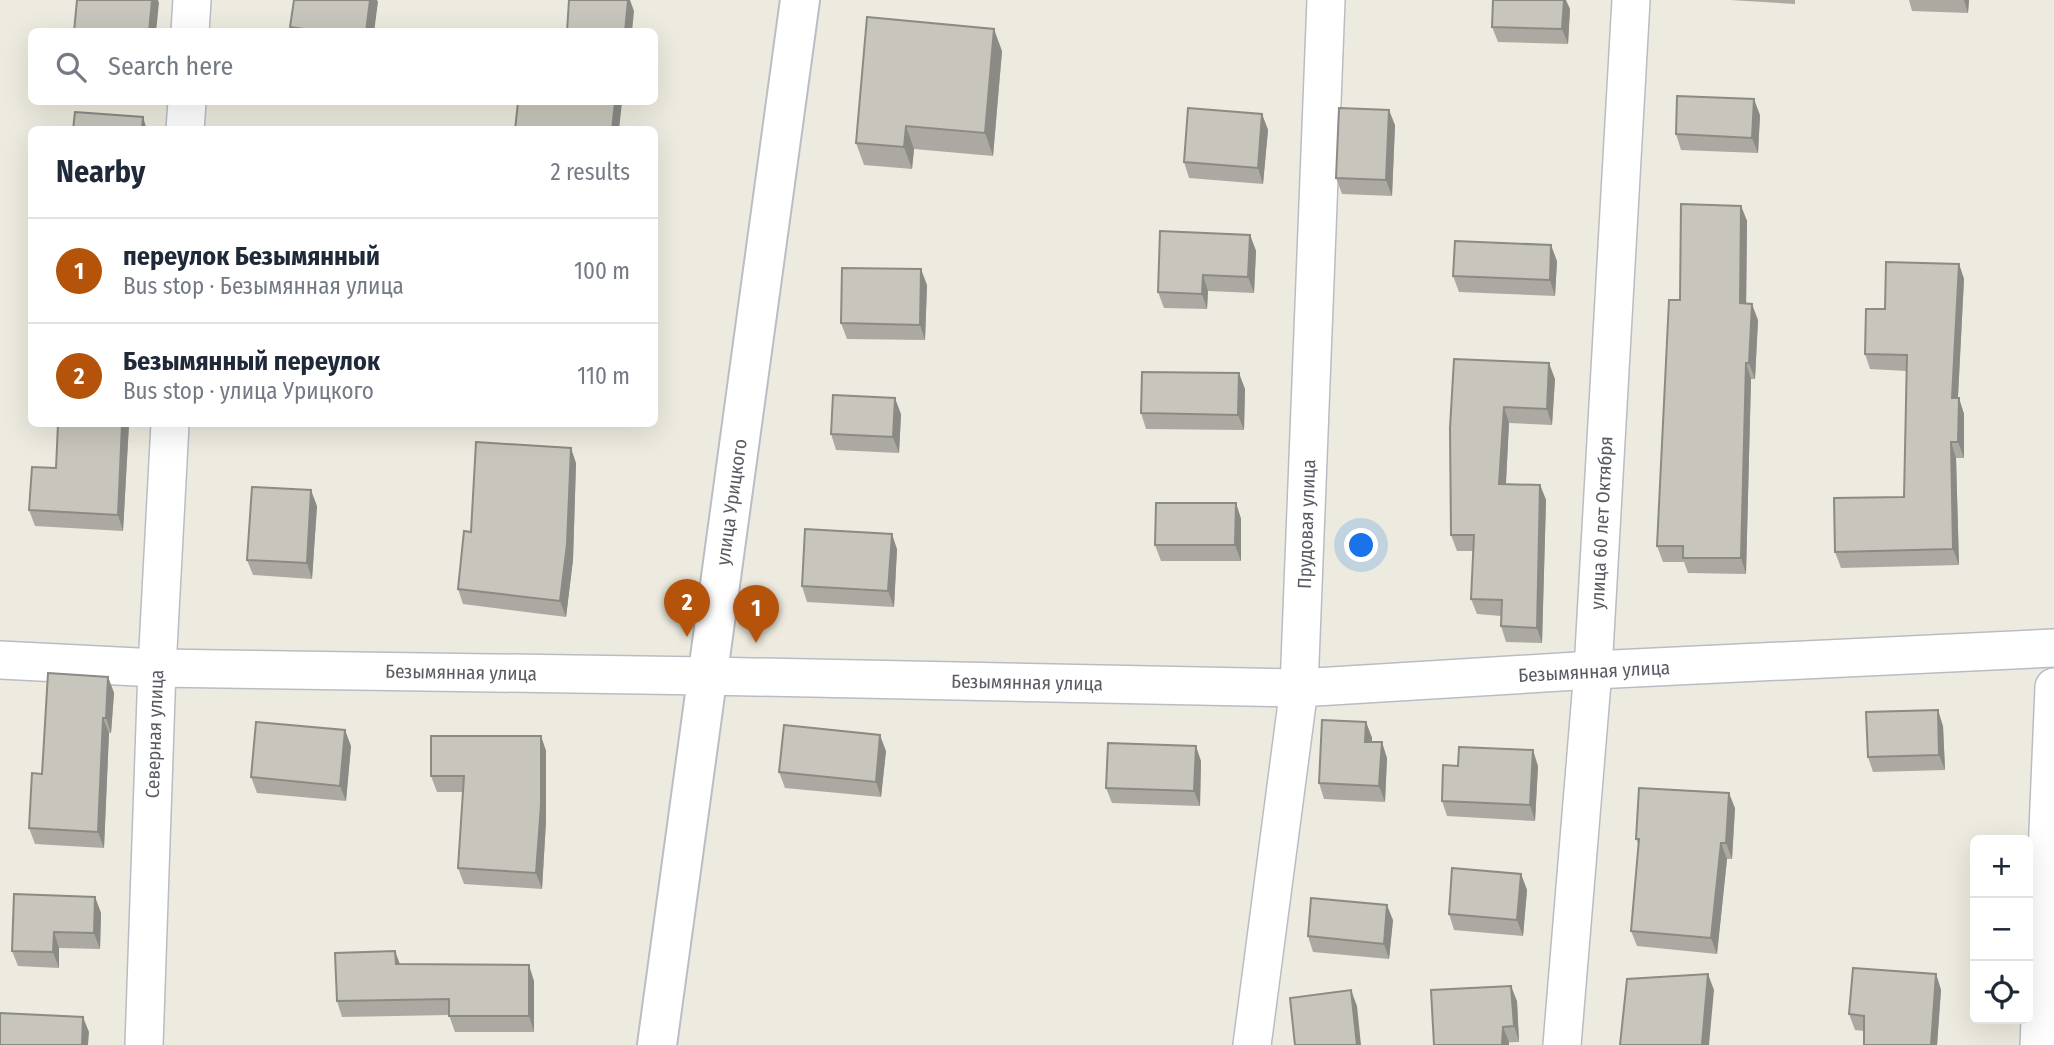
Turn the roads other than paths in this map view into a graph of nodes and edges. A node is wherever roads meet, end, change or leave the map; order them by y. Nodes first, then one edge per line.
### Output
1 (192, 0) edge
2 (800, 0) edge
3 (1326, 0) edge
4 (1631, 0) edge
5 (190, 28) edge
6 (187, 105) edge
7 (185, 126) edge
8 (170, 427) edge
9 (2054, 648) edge
10 (0, 660) edge
11 (157, 668) junction
12 (1593, 670) junction
13 (707, 676) junction
14 (2054, 687) edge
15 (1299, 688) junction
16 (144, 1045) edge
17 (657, 1045) edge
18 (1252, 1045) edge
19 (1562, 1045) edge
20 (2039, 1045) edge

1 - 5 street
2 - 13 street, улица Урицкого
3 - 15 street, Прудовая улица
4 - 12 street, улица 60 лет Октября
6 - 7 street
8 - 11 street, Северная улица
9 - 12 street, Безымянная улица
10 - 11 street, Безымянная улица
11 - 13 street, Безымянная улица
11 - 16 street, Северная улица
12 - 15 street, Безымянная улица
12 - 19 street, улица 60 лет Октября
13 - 15 street, Безымянная улица
13 - 17 street, улица Урицкого
14 - 20 street
15 - 18 street, Прудовая улица

